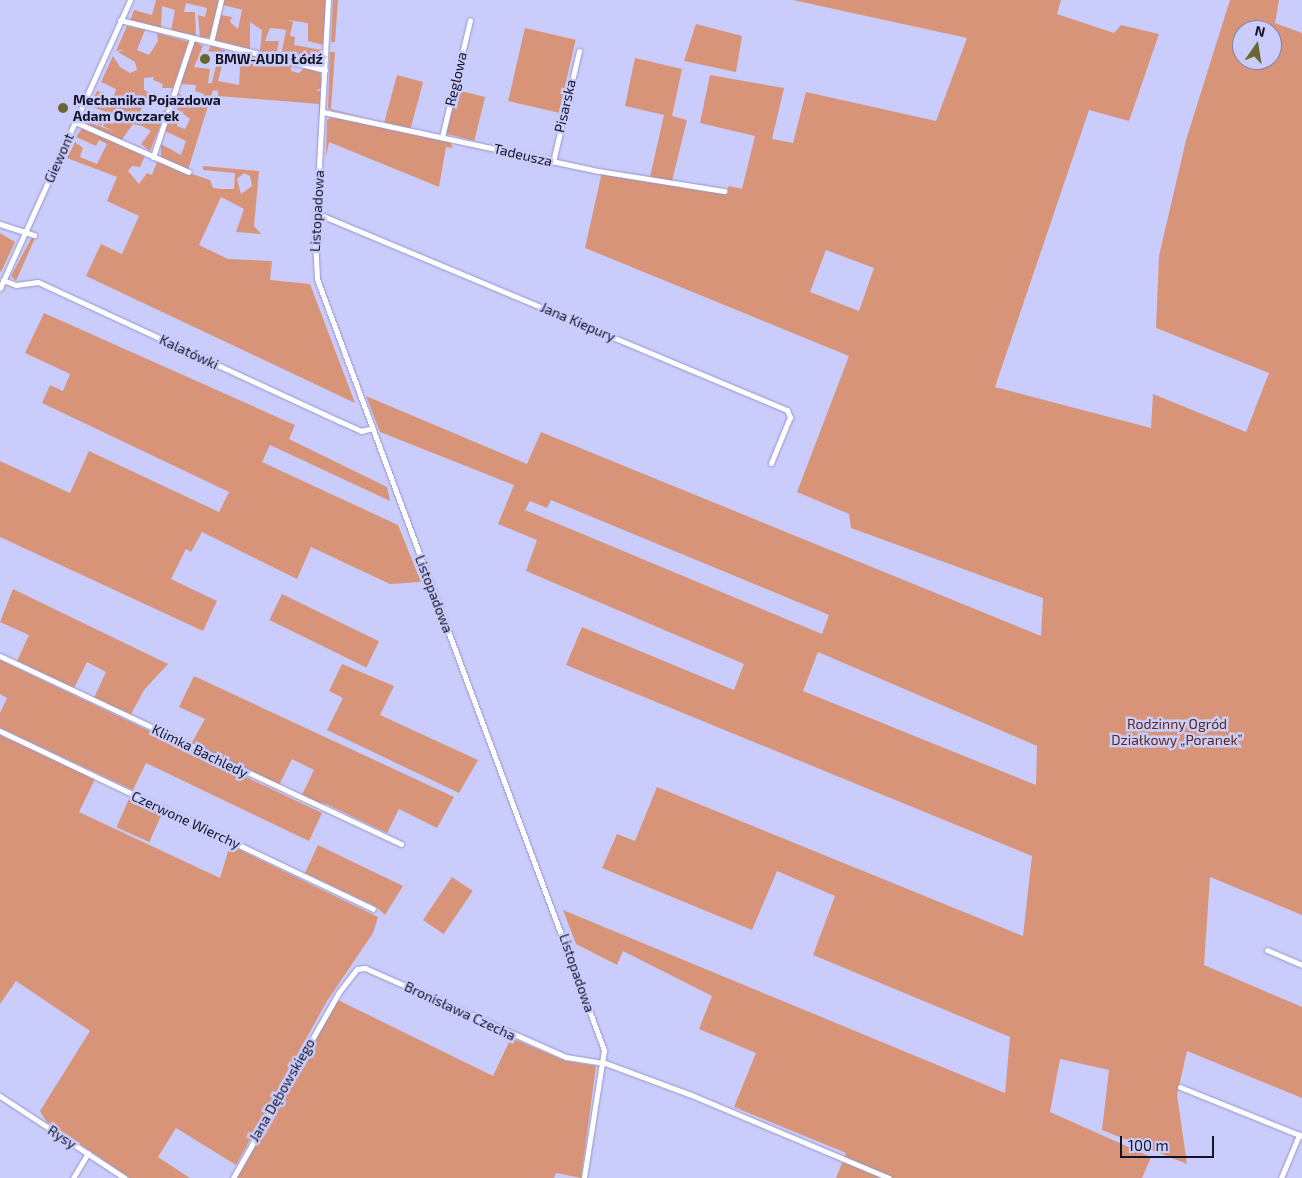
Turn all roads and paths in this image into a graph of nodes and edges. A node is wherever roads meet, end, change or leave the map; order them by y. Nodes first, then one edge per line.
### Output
1 (130, 0) edge
2 (221, 0) edge
3 (328, 0) edge
4 (120, 20) junction
5 (470, 20) dead end
6 (192, 38) junction
7 (211, 42) junction
8 (579, 51) dead end
9 (325, 70) junction
10 (323, 112) junction
11 (75, 122) junction
12 (442, 137) junction
13 (153, 157) junction
14 (553, 162) junction
15 (189, 172) dead end
16 (724, 192) dead end
17 (316, 213) junction
18 (0, 224) edge
19 (25, 233) junction
20 (34, 235) dead end
21 (4, 280) junction
22 (0, 288) edge
23 (373, 428) junction
24 (771, 463) dead end
25 (0, 656) edge
26 (0, 731) edge
27 (401, 844) dead end
28 (372, 909) dead end
29 (1267, 950) dead end
30 (1302, 965) edge
31 (332, 1003) joint
32 (605, 1063) junction
33 (1180, 1087) dead end
34 (1, 1098) edge
35 (1300, 1136) edge
36 (88, 1153) junction
37 (73, 1178) edge
38 (125, 1178) edge
39 (234, 1178) edge
40 (584, 1178) edge
41 (889, 1178) edge
42 (1281, 1178) edge

1 - 4 street, Giewont
2 - 7 street
3 - 9 street, Listopadowa
4 - 6 street
4 - 11 street, Giewont
5 - 12 street, Reglowa
6 - 7 street
6 - 13 street
7 - 9 street
8 - 14 street, Pisarska
9 - 10 street, Listopadowa
10 - 12 street, Tadeusza
10 - 17 street, Listopadowa
11 - 13 street
11 - 19 street, Giewont
12 - 14 street, Tadeusza
13 - 15 street
14 - 16 street, Tadeusza
17 - 23 street, Listopadowa
17 - 24 street, Jana Kiepury
18 - 19 street
19 - 20 street
19 - 21 street, Giewont
21 - 22 street, Giewont
21 - 23 street, Kalatówki
23 - 32 street, Listopadowa
25 - 27 street, Klimka Bachledy
26 - 28 street, Czerwone Wierchy
29 - 30 street
31 - 32 street, Bronisława Czecha
31 - 39 street, Jana Dębowskiego
32 - 40 street, Listopadowa
32 - 41 street
33 - 35 street
34 - 36 street, Rysy
35 - 42 street
36 - 37 street
36 - 38 street, Rysy

